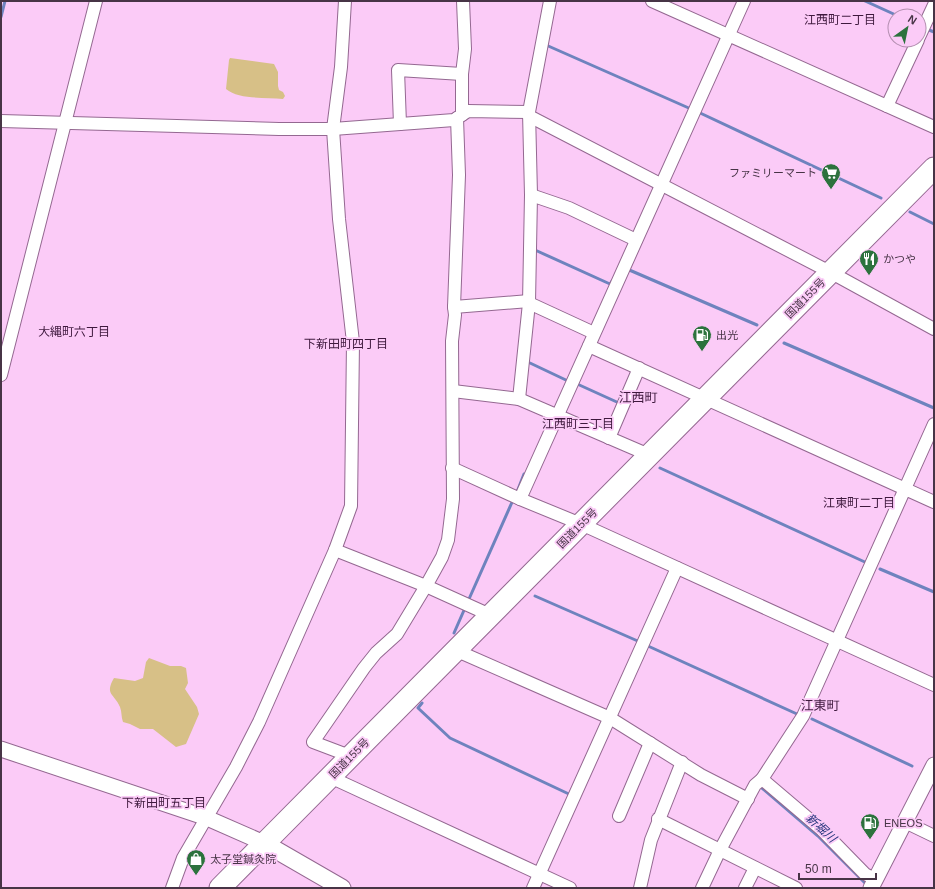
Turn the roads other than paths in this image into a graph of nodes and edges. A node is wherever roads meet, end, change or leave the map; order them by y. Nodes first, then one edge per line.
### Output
1 (96, 1) edge
2 (345, 1) edge
3 (463, 1) edge
4 (550, 1) edge
5 (652, 1) edge
6 (744, 1) edge
7 (934, 5) edge
8 (927, 20) edge
9 (728, 35) junction
10 (914, 48) edge
11 (462, 74) junction
12 (887, 106) junction
13 (529, 114) junction
14 (459, 117) junction
15 (1, 121) edge
16 (65, 123) junction
17 (400, 124) junction
18 (934, 127) edge
19 (333, 129) junction
20 (934, 168) edge
21 (661, 184) junction
22 (531, 195) junction
23 (636, 240) junction
24 (830, 272) junction
25 (529, 302) junction
26 (454, 307) junction
27 (934, 329) edge
28 (594, 333) junction
29 (589, 346) junction
30 (638, 368) junction
31 (1, 375) edge
32 (453, 391) junction
33 (705, 398) junction
34 (519, 399) junction
35 (557, 417) junction
36 (934, 424) edge
37 (609, 438) junction
38 (649, 455) junction
39 (452, 468) junction
40 (905, 489) junction
41 (520, 499) junction
42 (934, 502) edge
43 (581, 524) junction
44 (335, 550) junction
45 (677, 568) junction
46 (426, 586) junction
47 (490, 615) junction
48 (836, 641) junction
49 (456, 650) junction
50 (934, 686) edge
51 (610, 718) junction
52 (650, 743) junction
53 (1, 749) edge
54 (350, 756) junction
55 (682, 762) junction
56 (934, 764) edge
57 (330, 777) junction
58 (762, 779) junction
59 (748, 799) junction
60 (619, 816) dead end
61 (207, 818) junction
62 (658, 819) junction
63 (905, 822) junction
64 (934, 836) edge
65 (264, 843) junction
66 (720, 850) junction
67 (755, 868) junction
68 (539, 874) junction
69 (873, 884) edge
70 (172, 888) edge
71 (220, 888) edge
72 (341, 888) edge
73 (533, 888) edge
74 (570, 888) edge
75 (640, 888) edge
76 (702, 888) edge
77 (745, 888) edge
78 (796, 888) edge

1 - 16 street
2 - 19 street
3 - 11 street
4 - 13 street
5 - 9 street
6 - 9 street
7 - 8 street
9 - 12 street
9 - 21 street
10 - 12 street
11 - 14 street
11 - 17 street
12 - 18 street
13 - 14 street
13 - 21 street
13 - 22 street
14 - 17 street
14 - 26 street
15 - 16 street
16 - 19 street
16 - 31 street
17 - 19 street
19 - 44 street
20 - 24 highway, 国道155号
21 - 23 street
21 - 24 street
22 - 23 street
22 - 25 street
23 - 28 street
24 - 27 street
24 - 33 highway, 国道155号
25 - 26 street
25 - 28 street
25 - 34 street
26 - 32 street
28 - 29 street
29 - 30 street
29 - 35 street
30 - 33 street
30 - 37 street
32 - 34 street
32 - 39 street
33 - 38 highway, 国道155号
33 - 40 street
34 - 35 street
35 - 37 street
35 - 41 street
36 - 40 street
37 - 38 street
38 - 43 highway, 国道155号
39 - 41 street
39 - 46 street
40 - 42 street
40 - 48 street
41 - 43 street
43 - 45 street
43 - 47 highway, 国道155号
44 - 46 street
44 - 61 street
45 - 48 street
45 - 51 street
46 - 47 street
46 - 54 street
47 - 49 highway, 国道155号
48 - 50 street
48 - 58 street
49 - 51 street
49 - 54 highway, 国道155号
51 - 52 street
51 - 68 street
52 - 55 street
52 - 60 street
53 - 61 street
54 - 57 highway, 国道155号
55 - 59 street
55 - 62 street
56 - 63 street
57 - 65 highway, 国道155号
57 - 68 street
58 - 59 street
58 - 69 street
59 - 66 street
61 - 65 street
61 - 70 street
62 - 66 street
62 - 75 street
63 - 64 street
63 - 69 street
65 - 71 highway, 国道155号
65 - 72 main road
66 - 67 street
66 - 76 street
67 - 77 street
67 - 78 street
68 - 73 street
68 - 74 street

